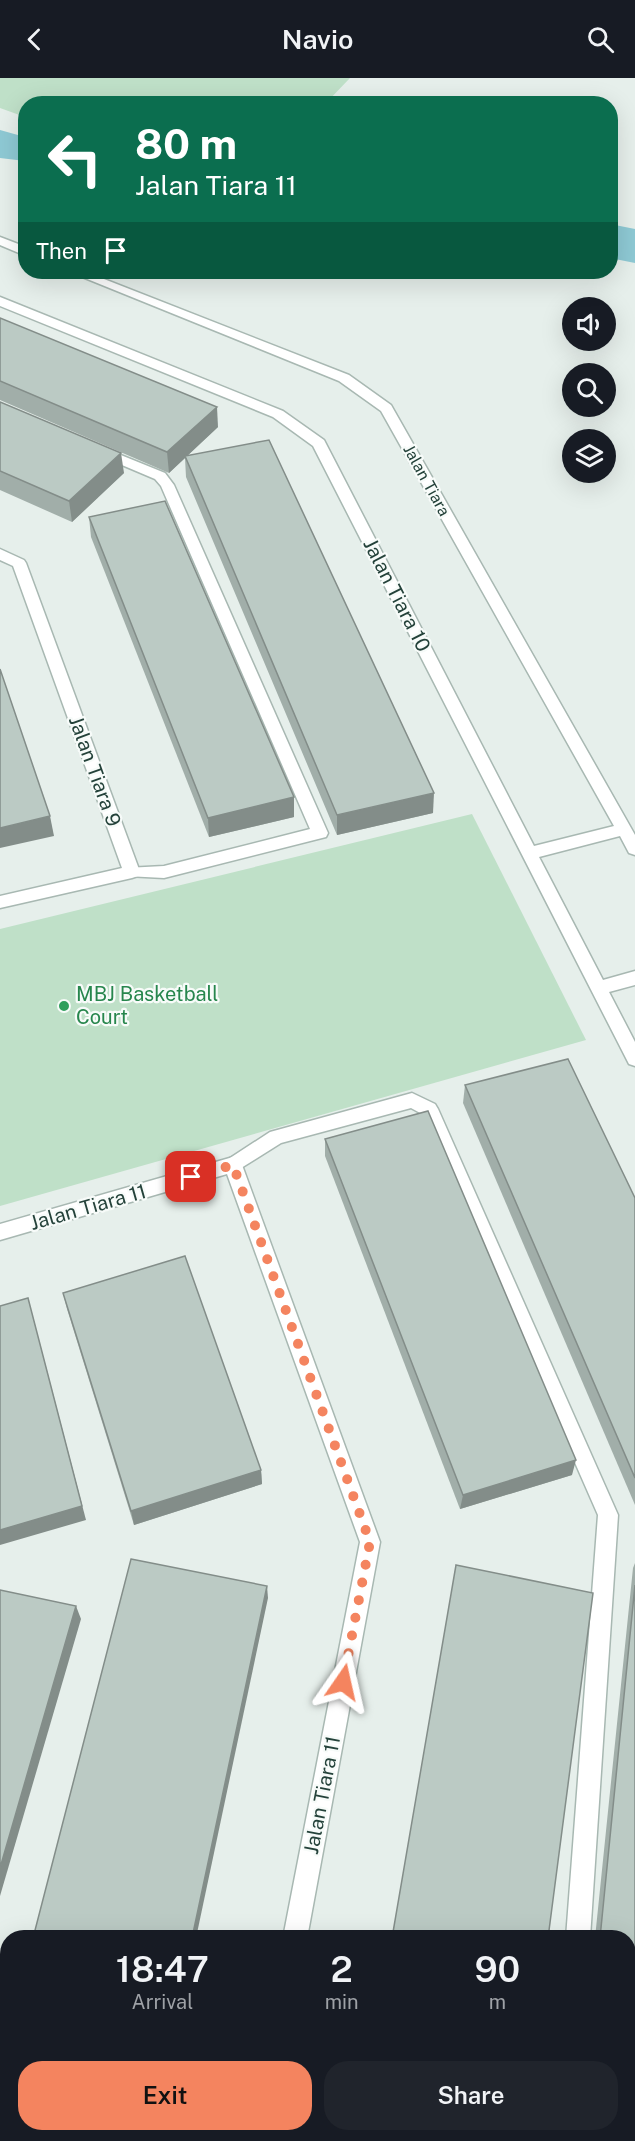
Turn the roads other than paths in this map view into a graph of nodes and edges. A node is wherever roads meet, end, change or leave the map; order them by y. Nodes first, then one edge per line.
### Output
1 (0, 241) edge
2 (18, 249) edge
3 (94, 279) edge
4 (0, 301) edge
5 (85, 444) edge
6 (0, 554) edge
7 (624, 829) junction
8 (635, 849) edge
9 (530, 853) junction
10 (132, 872) junction
11 (0, 902) edge
12 (635, 978) edge
13 (599, 988) junction
14 (635, 1059) edge
15 (233, 1165) junction
16 (0, 1233) edge
17 (297, 1930) edge
18 (579, 1930) edge

1 - 2 street
3 - 7 street, Jalan Tiara
4 - 9 street, Jalan Tiara 10
5 - 10 street
6 - 10 street, Jalan Tiara 9
7 - 8 street, Jalan Tiara
7 - 9 street
9 - 13 street, Jalan Tiara 10
10 - 11 street
12 - 13 street
13 - 14 street, Jalan Tiara 10
15 - 16 street, Jalan Tiara 11
15 - 17 street, Jalan Tiara 11
15 - 18 street

